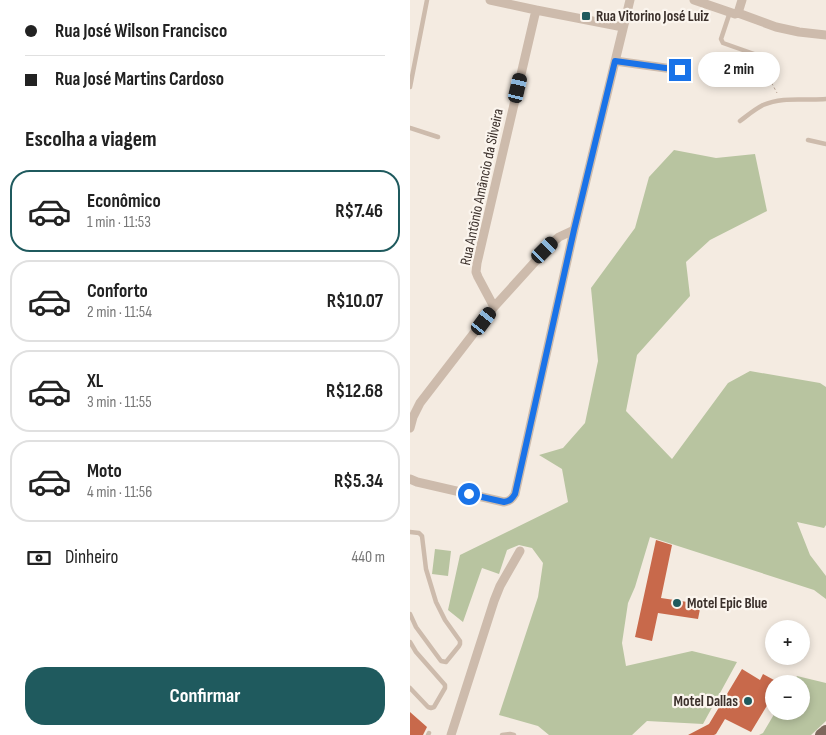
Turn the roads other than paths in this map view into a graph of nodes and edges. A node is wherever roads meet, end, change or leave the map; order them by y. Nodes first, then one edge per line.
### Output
1 (427, 0) edge
2 (490, 0) edge
3 (630, 0) edge
4 (694, 0) edge
5 (742, 0) edge
6 (536, 10) junction
7 (734, 13) junction
8 (623, 27) junction
9 (826, 34) edge
10 (757, 55) road end
11 (615, 61) junction
12 (680, 70) dead end
13 (410, 87) edge
14 (826, 99) edge
15 (740, 121) dead end
16 (410, 128) edge
17 (438, 137) dead end
18 (808, 140) dead end
19 (826, 144) edge
20 (574, 230) junction
21 (494, 308) junction
22 (410, 428) edge
23 (410, 479) edge
24 (410, 532) edge
25 (520, 551) dead end
26 (410, 614) edge
27 (410, 642) edge
28 (410, 688) edge
29 (826, 730) edge
30 (451, 735) edge
31 (502, 735) edge
32 (514, 735) edge
33 (821, 735) edge

1 - 13 lane
2 - 6 street
3 - 8 street
4 - 7 street
5 - 7 street
6 - 8 street
6 - 21 street, Rua Antônio Amâncio da Silveira
7 - 9 street
7 - 10 lane
8 - 11 street
11 - 12 street
11 - 20 street
14 - 15 lane
16 - 17 lane
18 - 19 lane
20 - 21 street
20 - 23 street
21 - 22 street
24 - 26 lane
25 - 30 street
27 - 28 lane
29 - 33 main road
31 - 32 lane

